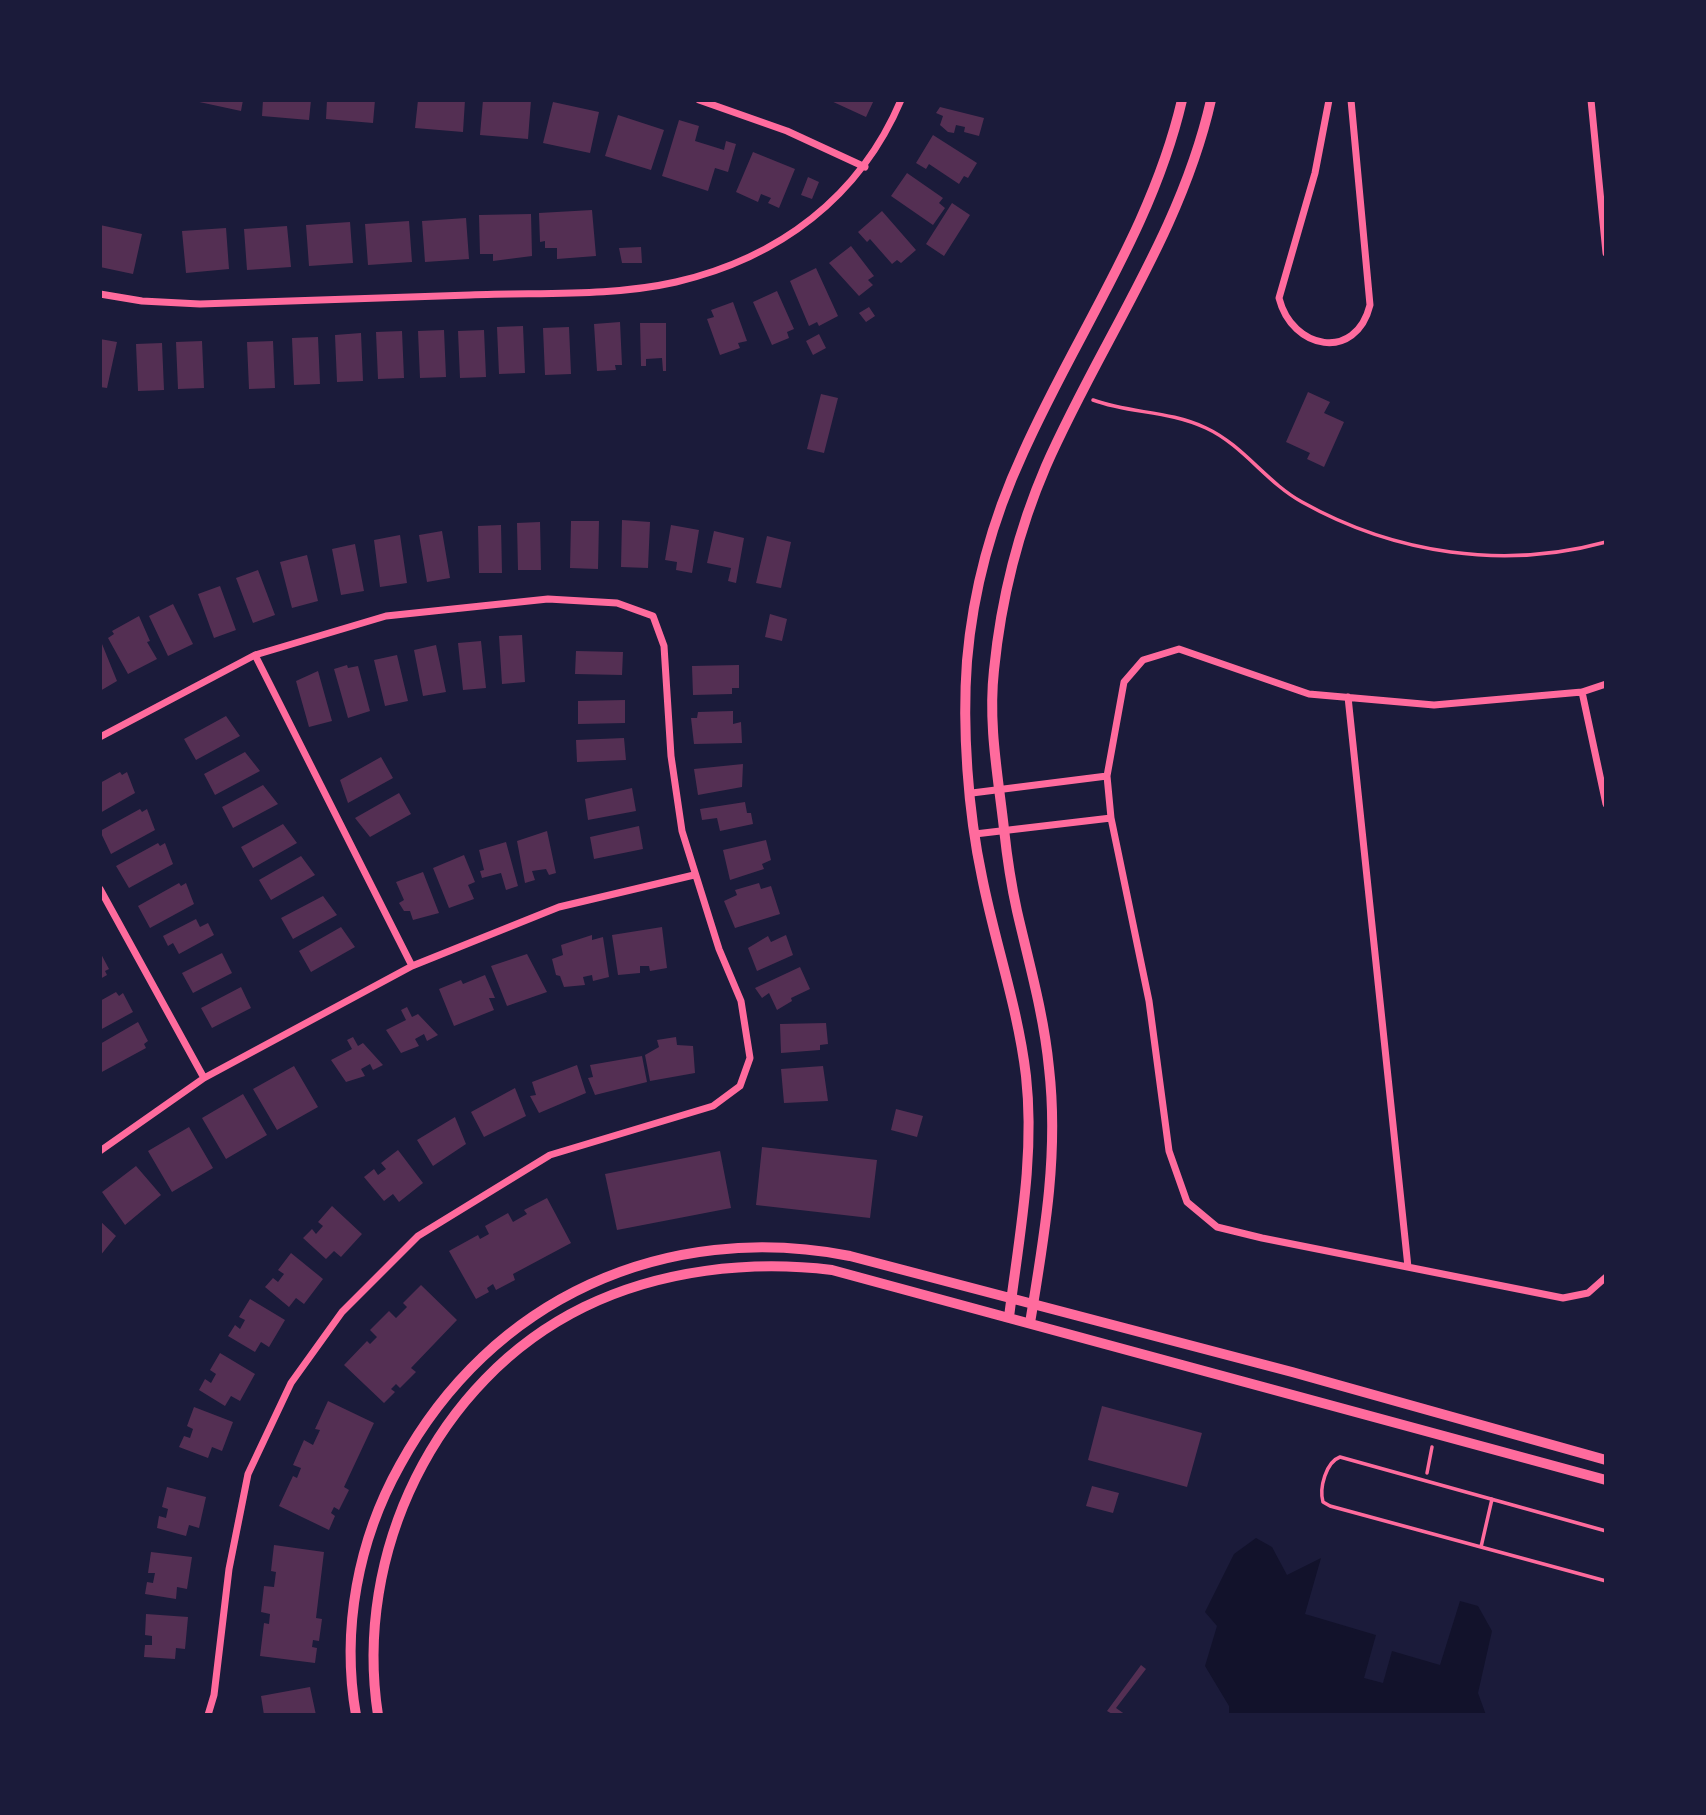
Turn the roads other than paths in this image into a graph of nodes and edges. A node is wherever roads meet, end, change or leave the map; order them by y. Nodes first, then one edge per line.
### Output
1 (699, 100) edge
2 (901, 100) edge
3 (1182, 100) edge
4 (1211, 100) edge
5 (1329, 100) edge
6 (1351, 100) edge
7 (1591, 100) edge
8 (865, 167) junction
9 (1603, 202) edge
10 (1606, 253) edge
11 (100, 294) edge
12 (255, 655) junction
13 (1606, 684) edge
14 (1582, 692) junction
15 (1348, 697) junction
16 (100, 737) edge
17 (1107, 776) junction
18 (998, 789) junction
19 (972, 793) junction
20 (1606, 804) edge
21 (1111, 818) junction
22 (1004, 830) junction
23 (975, 834) junction
24 (694, 874) junction
25 (100, 889) edge
26 (412, 966) junction
27 (204, 1077) junction
28 (100, 1151) edge
29 (1408, 1267) junction
30 (1606, 1277) edge
31 (1012, 1299) junction
32 (1033, 1304) junction
33 (1009, 1317) junction
34 (1030, 1323) junction
35 (1550, 1444) junction
36 (1606, 1460) edge
37 (1547, 1464) junction
38 (1606, 1480) edge
39 (1492, 1499) junction
40 (1606, 1531) edge
41 (1482, 1547) junction
42 (1606, 1581) edge
43 (208, 1715) edge
44 (356, 1715) edge
45 (378, 1715) edge

1 - 8 street
2 - 8 street
3 - 19 street
4 - 18 street
5 - 6 street
7 - 9 street
8 - 11 street
9 - 10 street
12 - 16 street
12 - 24 street
12 - 26 street
13 - 14 street
14 - 15 street
14 - 20 street
15 - 17 street
15 - 29 street
17 - 18 street
17 - 21 street
18 - 19 street
18 - 22 street
19 - 23 street
21 - 22 street
21 - 29 street
22 - 23 street
22 - 32 street
23 - 31 street
24 - 26 street
24 - 43 street
25 - 27 street
26 - 27 street
27 - 28 street
29 - 30 street
31 - 32 street
31 - 33 street
31 - 44 street
32 - 34 street
32 - 35 street
33 - 34 street
33 - 45 street
34 - 37 street
35 - 36 street
35 - 37 street
37 - 38 street
39 - 40 lane
39 - 41 lane
39 - 41 lane
41 - 42 lane

